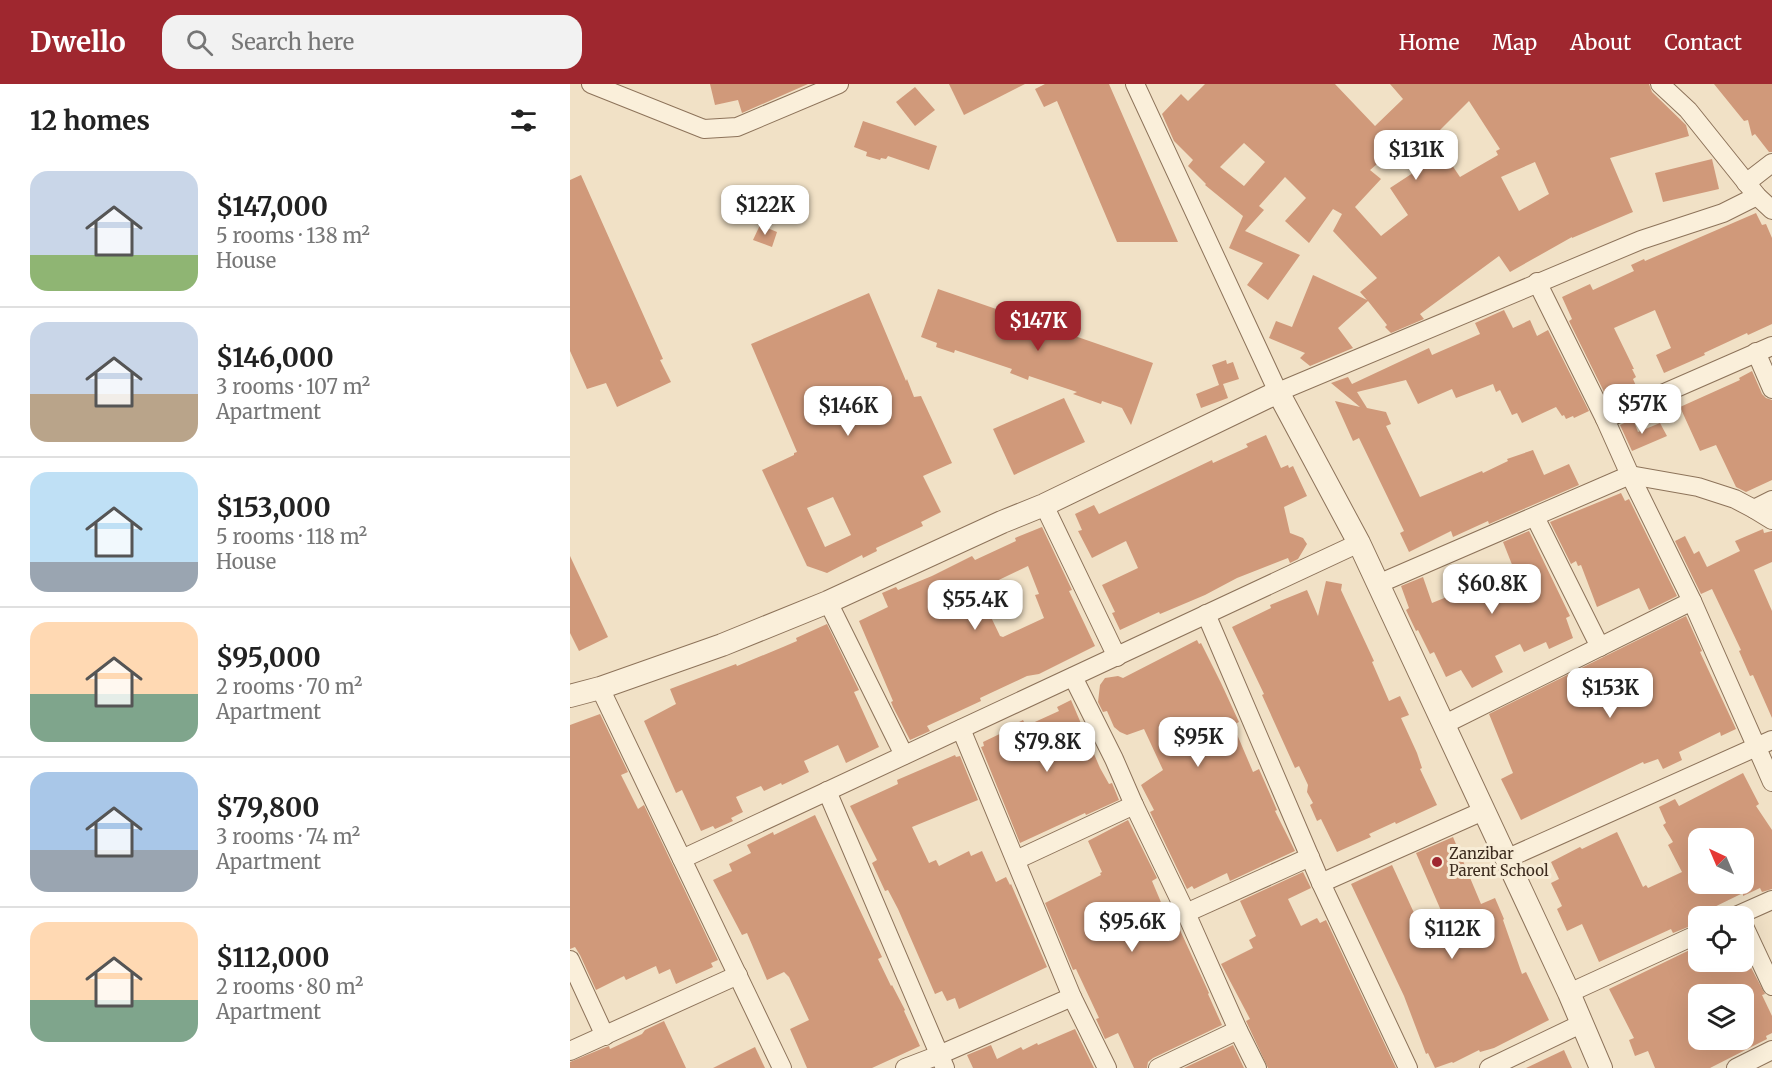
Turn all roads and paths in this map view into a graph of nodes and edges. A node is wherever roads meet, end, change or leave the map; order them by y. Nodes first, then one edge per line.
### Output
1 (591, 84) edge
2 (839, 84) edge
3 (1135, 84) edge
4 (1660, 84) edge
5 (1772, 163) edge
6 (1751, 189) junction
7 (1772, 210) edge
8 (1537, 282) junction
9 (1764, 349) edge
10 (1772, 389) edge
11 (1278, 392) junction
12 (1605, 419) junction
13 (1630, 475) junction
14 (1772, 500) edge
15 (1044, 505) junction
16 (1754, 509) junction
17 (1535, 517) junction
18 (1772, 520) edge
19 (1359, 543) junction
20 (1378, 584) junction
21 (1692, 601) junction
22 (828, 602) junction
23 (1206, 614) junction
24 (1600, 647) junction
25 (1116, 657) junction
26 (1073, 677) junction
27 (600, 688) junction
28 (570, 696) edge
29 (1443, 725) junction
30 (961, 729) junction
31 (1764, 744) edge
32 (904, 755) junction
33 (1772, 782) edge
34 (827, 791) junction
35 (1134, 805) junction
36 (1483, 811) junction
37 (1310, 857) junction
38 (682, 859) junction
39 (1506, 859) junction
40 (1016, 860) junction
41 (1321, 883) junction
42 (1772, 900) edge
43 (1754, 910) edge
44 (1186, 913) junction
45 (1688, 939) edge
46 (1754, 949) edge
47 (570, 960) edge
48 (738, 975) junction
49 (1772, 986) edge
50 (1569, 993) junction
51 (1072, 997) junction
52 (1581, 1024) junction
53 (1238, 1030) junction
54 (605, 1036) junction
55 (1772, 1050) edge
56 (570, 1051) edge
57 (942, 1062) edge
58 (782, 1068) edge
59 (905, 1068) edge
60 (1107, 1068) edge
61 (1158, 1068) edge
62 (1257, 1068) edge
63 (1408, 1068) edge
64 (1489, 1068) edge
65 (1601, 1068) edge
66 (1736, 1068) edge

1 - 2 street
3 - 11 street
4 - 6 street
5 - 6 street
6 - 7 street
6 - 8 street
8 - 11 street
8 - 12 street
9 - 10 street
9 - 12 street
11 - 15 street
11 - 19 street
12 - 13 street
13 - 16 street
13 - 17 street
13 - 21 street
14 - 16 street
15 - 22 street
15 - 25 street
16 - 18 street
17 - 20 street
17 - 24 street
19 - 20 street
19 - 23 street
20 - 29 street
21 - 24 street
21 - 31 street
22 - 27 street
22 - 32 street
23 - 25 street
23 - 37 street
24 - 29 street
25 - 26 street
26 - 30 street
26 - 35 street
27 - 28 street
27 - 38 street
29 - 36 street
30 - 32 street
30 - 40 street
31 - 33 street
31 - 39 street
32 - 34 street
34 - 38 street
34 - 57 street
35 - 40 street
35 - 44 street
36 - 39 street
36 - 41 street
37 - 41 street
37 - 44 street
38 - 48 street
39 - 50 street
40 - 51 street
41 - 63 street
42 - 43 street
44 - 53 street
45 - 50 street
46 - 49 street
47 - 54 street
48 - 54 street
48 - 58 street
50 - 52 street
51 - 57 street
51 - 60 street
52 - 64 street
52 - 65 street
53 - 61 street
53 - 62 street
54 - 56 street
55 - 66 street
57 - 59 street

